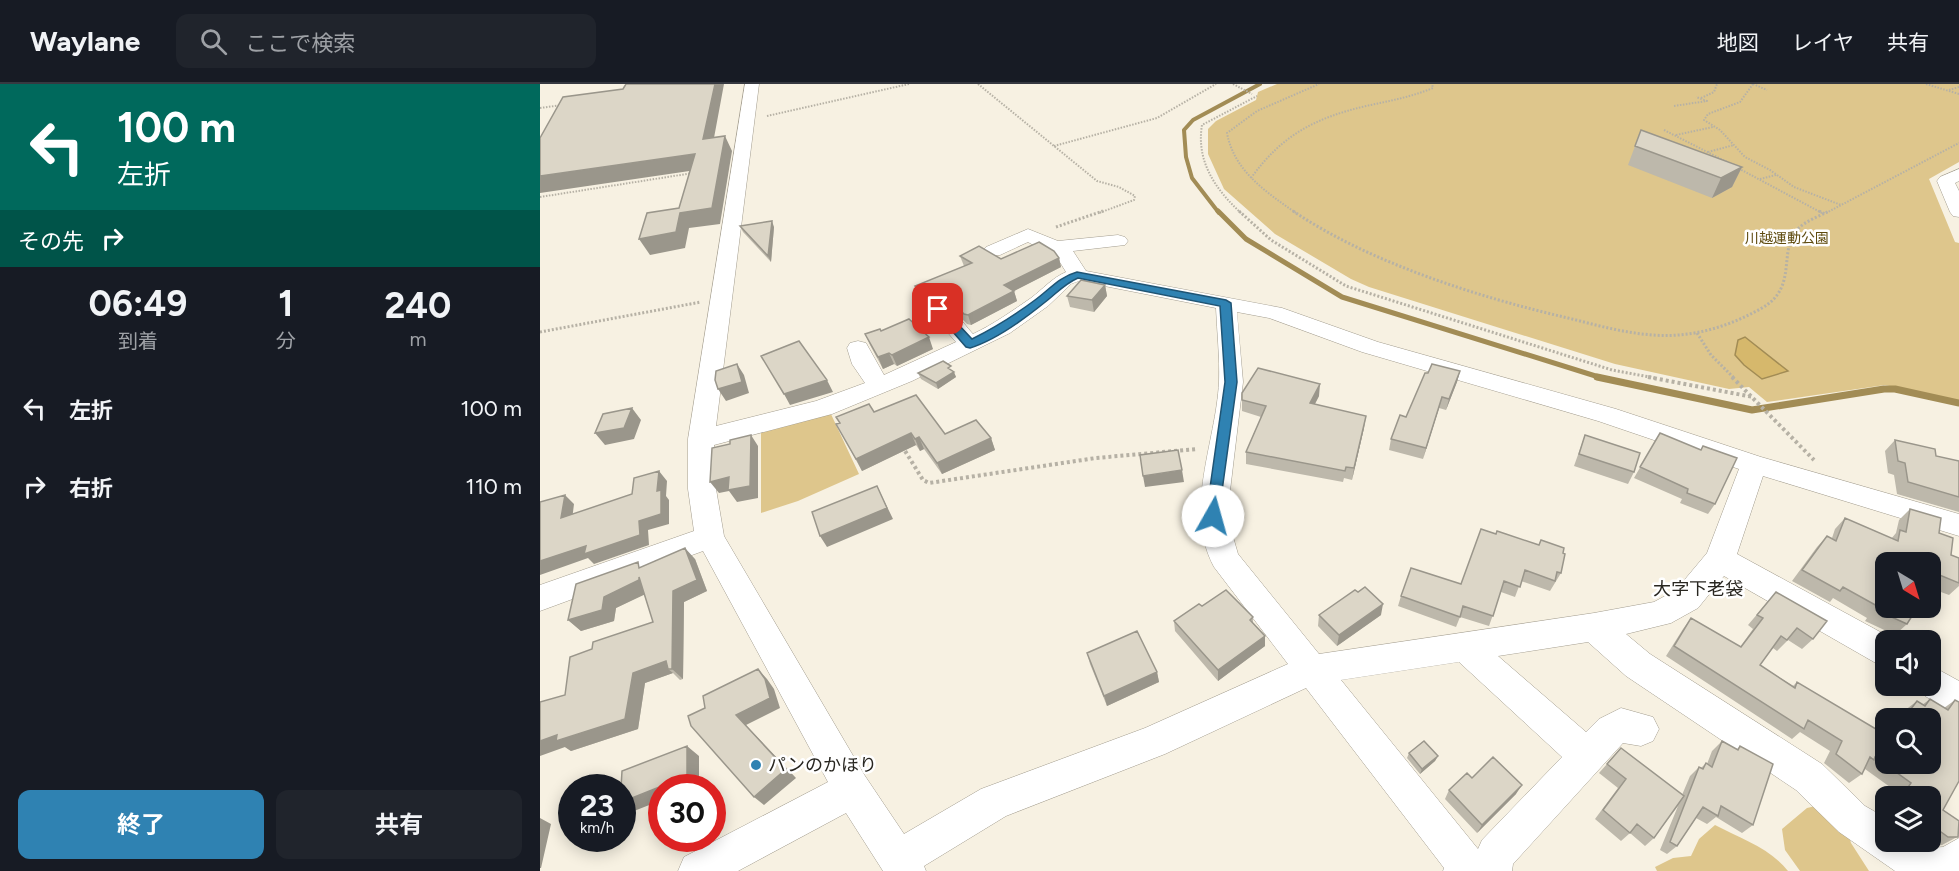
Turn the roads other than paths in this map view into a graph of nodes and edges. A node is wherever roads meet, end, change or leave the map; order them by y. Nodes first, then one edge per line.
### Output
1 (752, 84) edge
2 (1959, 174) edge
3 (1959, 212) edge
4 (1118, 241) dead end
5 (1055, 247) junction
6 (993, 251) edge
7 (1077, 275) junction
8 (1226, 303) junction
9 (938, 309) dead end
10 (970, 344) junction
11 (858, 348) dead end
12 (879, 386) junction
13 (701, 440) junction
14 (1754, 464) junction
15 (1959, 525) edge
16 (710, 537) junction
17 (1720, 559) junction
18 (540, 598) edge
19 (1594, 627) junction
20 (1464, 646) junction
21 (1875, 646) edge
22 (1310, 670) junction
23 (1941, 688) edge
24 (1959, 700) edge
25 (1641, 729) dead end
26 (1587, 756) junction
27 (852, 789) junction
28 (1875, 834) edge
29 (1902, 852) edge
30 (1959, 858) edge
31 (902, 865) edge
32 (698, 871) edge
33 (1463, 871) edge
34 (1476, 871) edge
35 (1493, 871) edge

1 - 13 street
2 - 3 street
4 - 5 street
5 - 6 street
5 - 7 street
7 - 8 street
7 - 10 street
8 - 14 street
8 - 22 street
9 - 10 street
10 - 12 street
11 - 12 street
12 - 13 street
13 - 16 street
14 - 15 street
14 - 17 street
16 - 18 street
16 - 27 street
17 - 19 street
17 - 21 street
19 - 20 street
19 - 28 street
20 - 22 street
20 - 26 street
22 - 31 street
22 - 33 street
23 - 24 street
25 - 26 street
26 - 35 street
27 - 31 street
27 - 32 street
29 - 30 street
34 - 35 street

